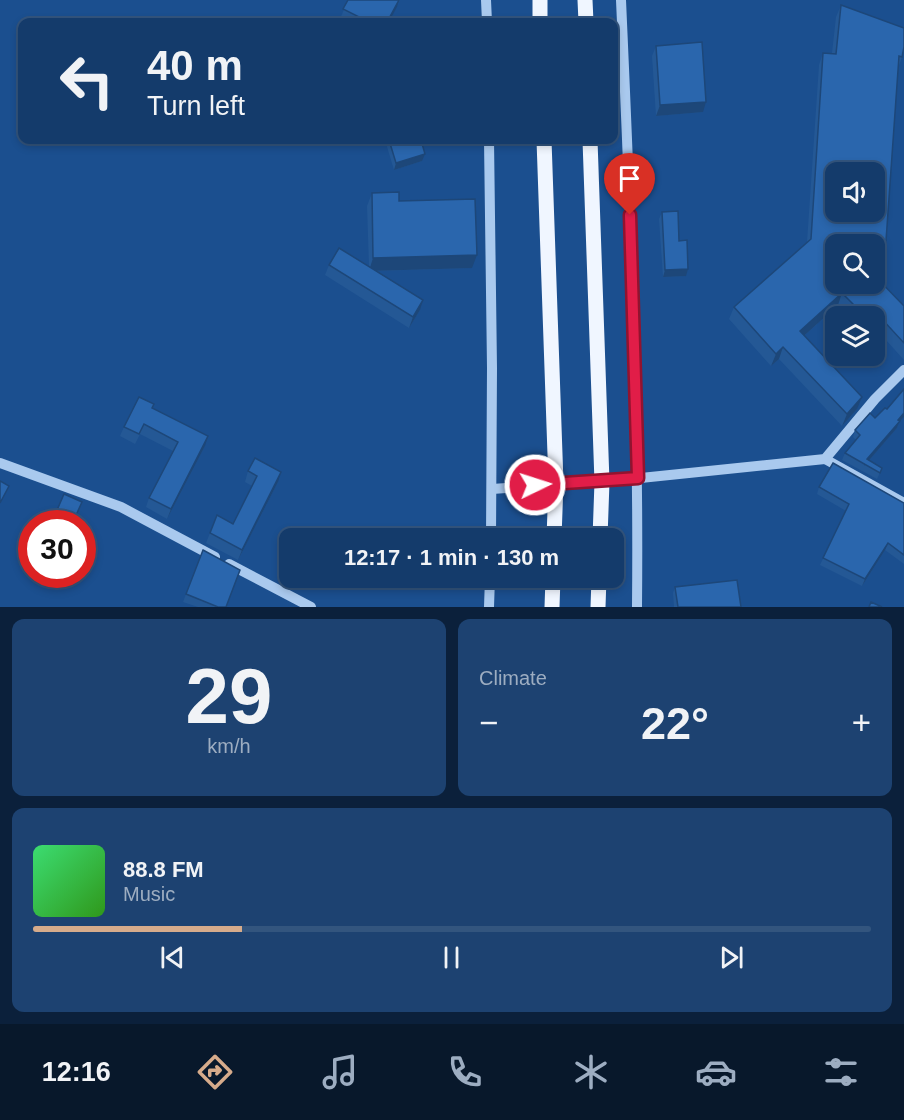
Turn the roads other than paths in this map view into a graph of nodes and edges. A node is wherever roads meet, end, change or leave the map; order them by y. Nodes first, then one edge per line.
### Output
1 (486, 0) edge
2 (540, 0) edge
3 (585, 0) edge
4 (621, 0) edge
5 (487, 18) edge
6 (540, 18) edge
7 (586, 18) edge
8 (489, 144) edge
9 (544, 144) edge
10 (590, 144) edge
11 (904, 370) edge
12 (825, 459) junction
13 (0, 463) edge
14 (638, 478) junction
15 (602, 482) junction
16 (556, 483) junction
17 (492, 489) junction
18 (904, 503) edge
19 (491, 528) edge
20 (554, 528) edge
21 (600, 528) edge
22 (490, 588) edge
23 (553, 588) edge
24 (599, 588) edge
25 (311, 607) edge
26 (489, 607) edge
27 (552, 607) edge
28 (598, 607) edge
29 (637, 607) edge

1 - 5 street
2 - 6 main road
3 - 7 main road
4 - 14 street
8 - 17 street
9 - 16 main road
10 - 15 main road
11 - 12 street
12 - 14 street
12 - 18 street
13 - 25 street
14 - 15 street
14 - 29 street
15 - 16 street
15 - 21 main road
16 - 17 street
16 - 20 main road
17 - 19 street
22 - 26 street
23 - 27 main road
24 - 28 main road

